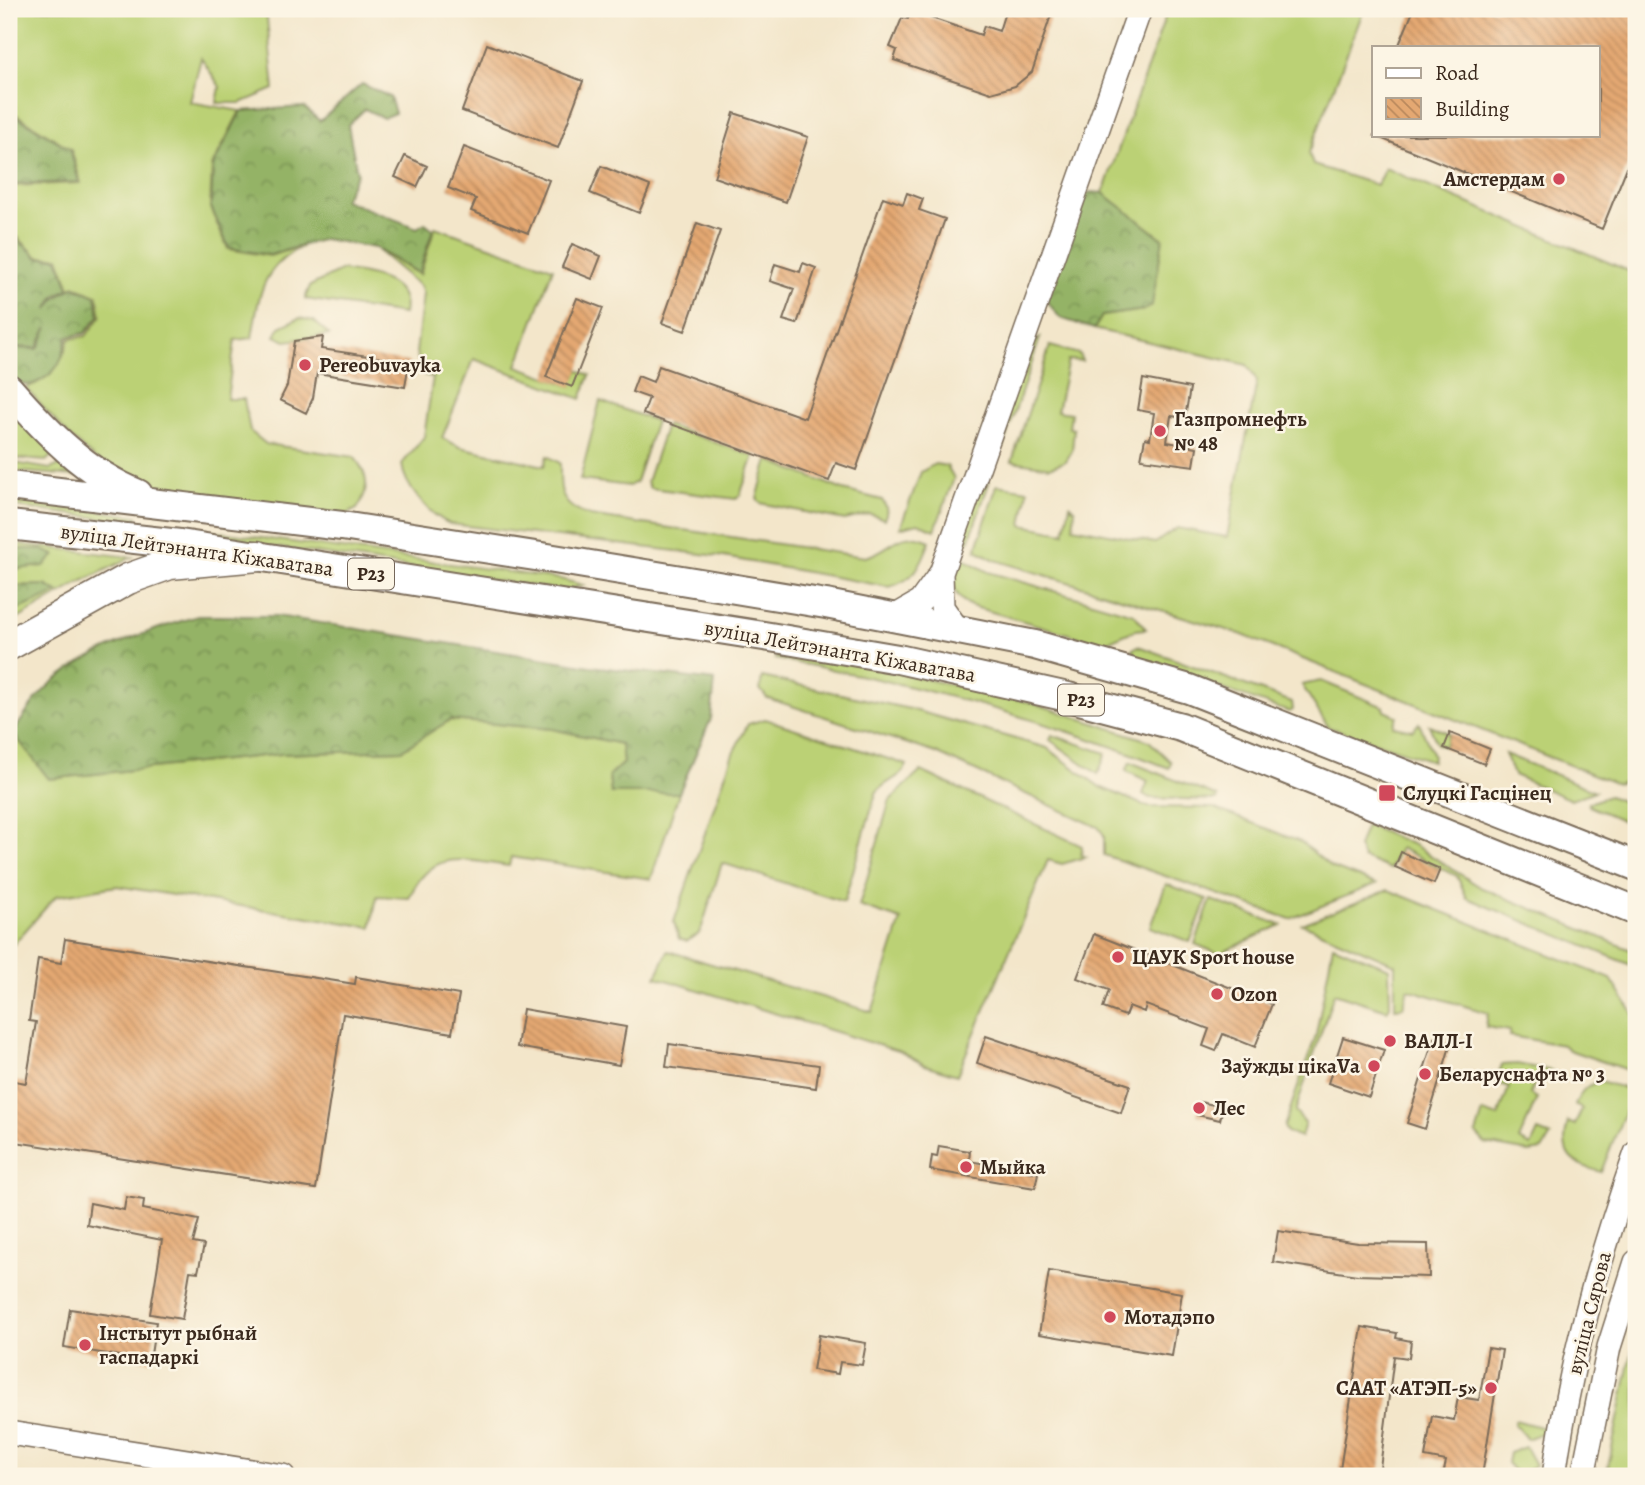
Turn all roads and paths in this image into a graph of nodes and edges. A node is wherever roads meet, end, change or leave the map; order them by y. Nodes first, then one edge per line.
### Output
1 (1140, 9) edge
2 (9, 389) edge
3 (9, 486) edge
4 (147, 503) junction
5 (198, 507) junction
6 (9, 525) edge
7 (135, 539) junction
8 (180, 544) junction
9 (258, 556) junction
10 (941, 573) junction
11 (896, 616) junction
12 (956, 627) junction
13 (9, 645) edge
14 (1636, 866) edge
15 (1636, 911) edge
16 (1636, 1153) edge
17 (1636, 1262) edge
18 (1581, 1340) junction
19 (1609, 1347) junction
20 (9, 1433) edge
21 (283, 1476) edge
22 (1554, 1476) edge
23 (1583, 1476) edge

1 - 10 street
2 - 5 main road, Р23
3 - 4 main road, вуліца Лейтэнанта Кіжаватава / Р23
4 - 5 main road, вуліца Лейтэнанта Кіжаватава / Р23
4 - 7 main road
5 - 8 main road
5 - 11 main road, вуліца Лейтэнанта Кіжаватава / Р23
6 - 7 main road, вуліца Лейтэнанта Кіжаватава / Р23
7 - 8 main road, вуліца Лейтэнанта Кіжаватава / Р23
8 - 9 main road, вуліца Лейтэнанта Кіжаватава / Р23
9 - 13 highway, Р23
9 - 15 main road, вуліца Лейтэнанта Кіжаватава / Р23
10 - 11 street
10 - 12 street
11 - 12 main road, вуліца Лейтэнанта Кіжаватава / Р23
12 - 14 main road, вуліца Лейтэнанта Кіжаватава / Р23
16 - 18 street, вуліца Сярова
17 - 19 street, вуліца Сярова
18 - 19 street
18 - 22 street, вуліца Сярова
19 - 23 street, вуліца Сярова
20 - 21 street

